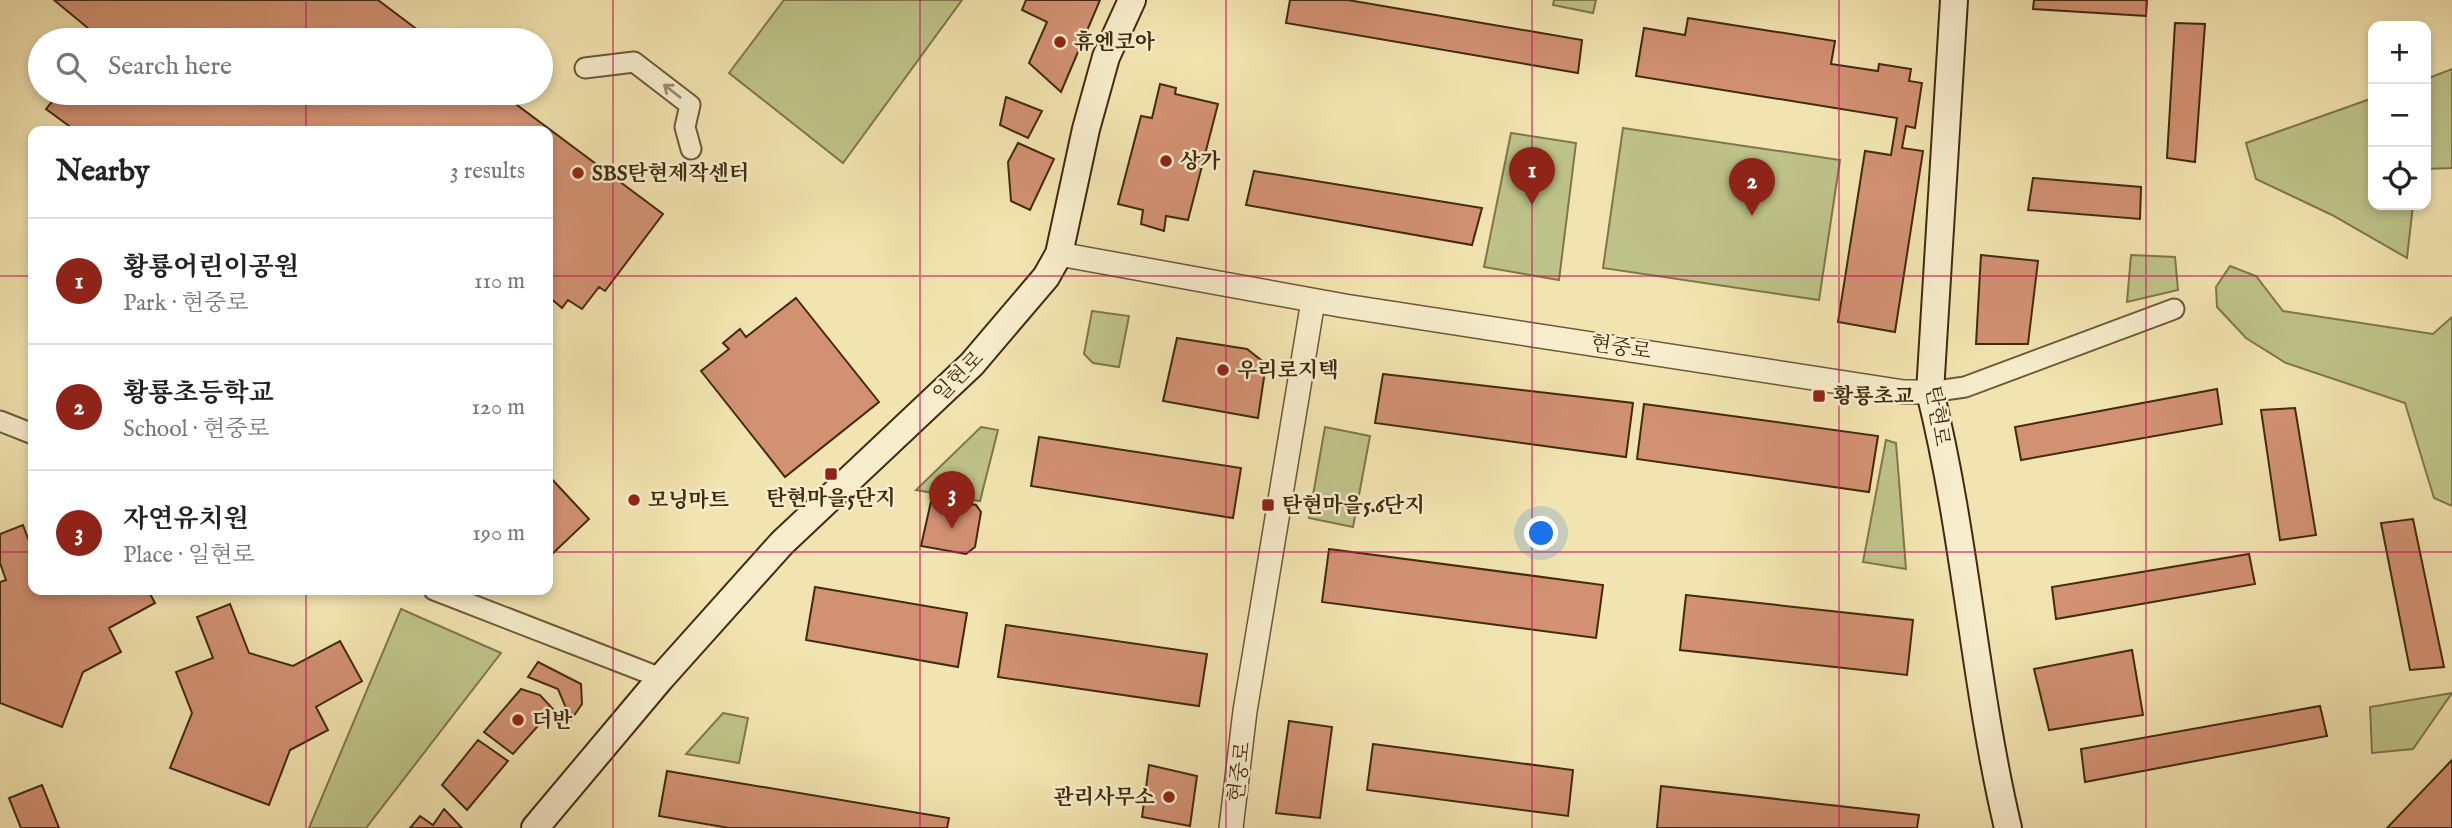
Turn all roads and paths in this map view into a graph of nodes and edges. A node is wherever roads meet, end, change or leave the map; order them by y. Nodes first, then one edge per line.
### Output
1 (1132, 0) edge
2 (1954, 0) edge
3 (585, 68) dead end
4 (691, 149) dead end
5 (1059, 254) junction
6 (1313, 301) junction
7 (2174, 309) dead end
8 (1930, 392) junction
9 (0, 421) edge
10 (28, 432) edge
11 (447, 595) edge
12 (661, 678) junction
13 (535, 828) edge
14 (1231, 828) edge
15 (2008, 828) edge

1 - 5 main road, 일현로
2 - 8 main road, 탄현로
4 -> 3 street
5 - 6 street, 현중로
5 - 12 main road, 일현로
6 - 8 street, 현중로
6 - 14 street, 현중로
7 - 8 street
8 - 15 main road, 탄현로
9 - 10 street
11 - 12 street
12 - 13 main road, 일현로

